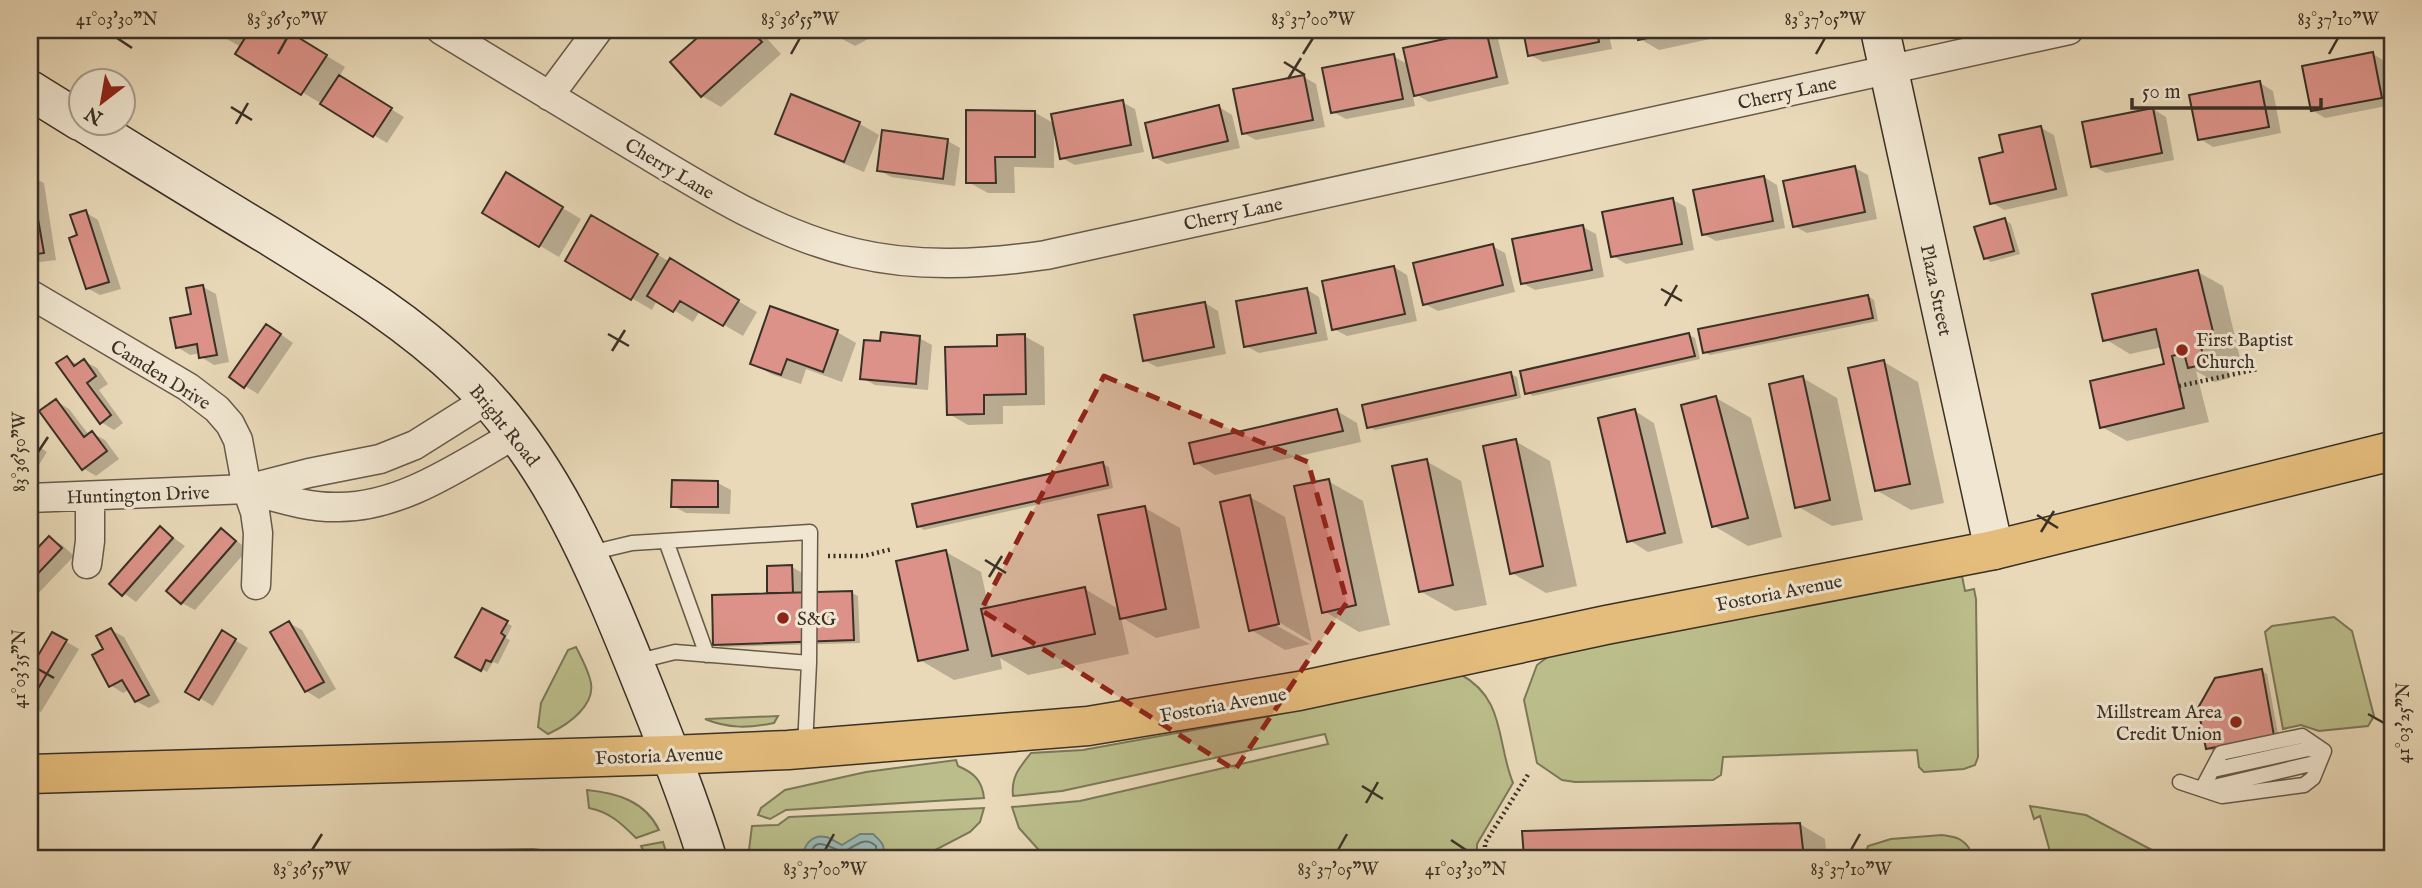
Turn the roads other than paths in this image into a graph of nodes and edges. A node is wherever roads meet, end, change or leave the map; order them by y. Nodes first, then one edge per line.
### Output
1 (441, 30) edge
2 (598, 30) edge
3 (1880, 30) edge
4 (2069, 30) edge
5 (1889, 70) junction
6 (30, 90) edge
7 (549, 96) junction
8 (66, 112) edge
9 (105, 136) edge
10 (30, 294) edge
11 (488, 399) junction
12 (516, 434) junction
13 (2392, 451) edge
14 (247, 489) junction
15 (90, 496) junction
16 (30, 498) edge
17 (666, 541) junction
18 (1994, 550) junction
19 (587, 554) junction
20 (87, 564) dead end
21 (256, 585) dead end
22 (707, 655) junction
23 (634, 662) junction
24 (809, 663) junction
25 (805, 748) junction
26 (670, 755) junction
27 (30, 774) edge
28 (2180, 782) dead end
29 (2202, 789) junction
30 (706, 858) edge

1 - 7 street, Cherry Lane
2 - 7 street
3 - 5 main road, Plaza Street
4 - 5 street, Cherry Lane
5 - 7 street, Cherry Lane
5 - 18 main road, Plaza Street
6 - 8 main road, Bright Road
9 - 11 main road, Bright Road
10 - 14 street, Camden Drive
11 - 12 main road, Bright Road
11 - 14 street, Huntington Drive
12 - 14 street, Huntington Drive
12 - 19 main road, Bright Road
13 - 18 main road, Fostoria Avenue
14 - 15 street, Huntington Drive
14 - 21 street, Camden Drive
15 - 16 street, Huntington Drive
15 - 20 street
17 - 19 lane
17 - 22 lane
17 - 24 lane
18 - 25 main road, Fostoria Avenue
19 - 23 main road, Bright Road
22 - 23 lane
22 - 24 lane
23 - 26 main road, Bright Road
24 - 25 lane
25 - 26 main road, Fostoria Avenue
26 - 27 main road, Fostoria Avenue
26 - 30 main road, Bright Road
28 - 29 lane
29 - 29 lane

